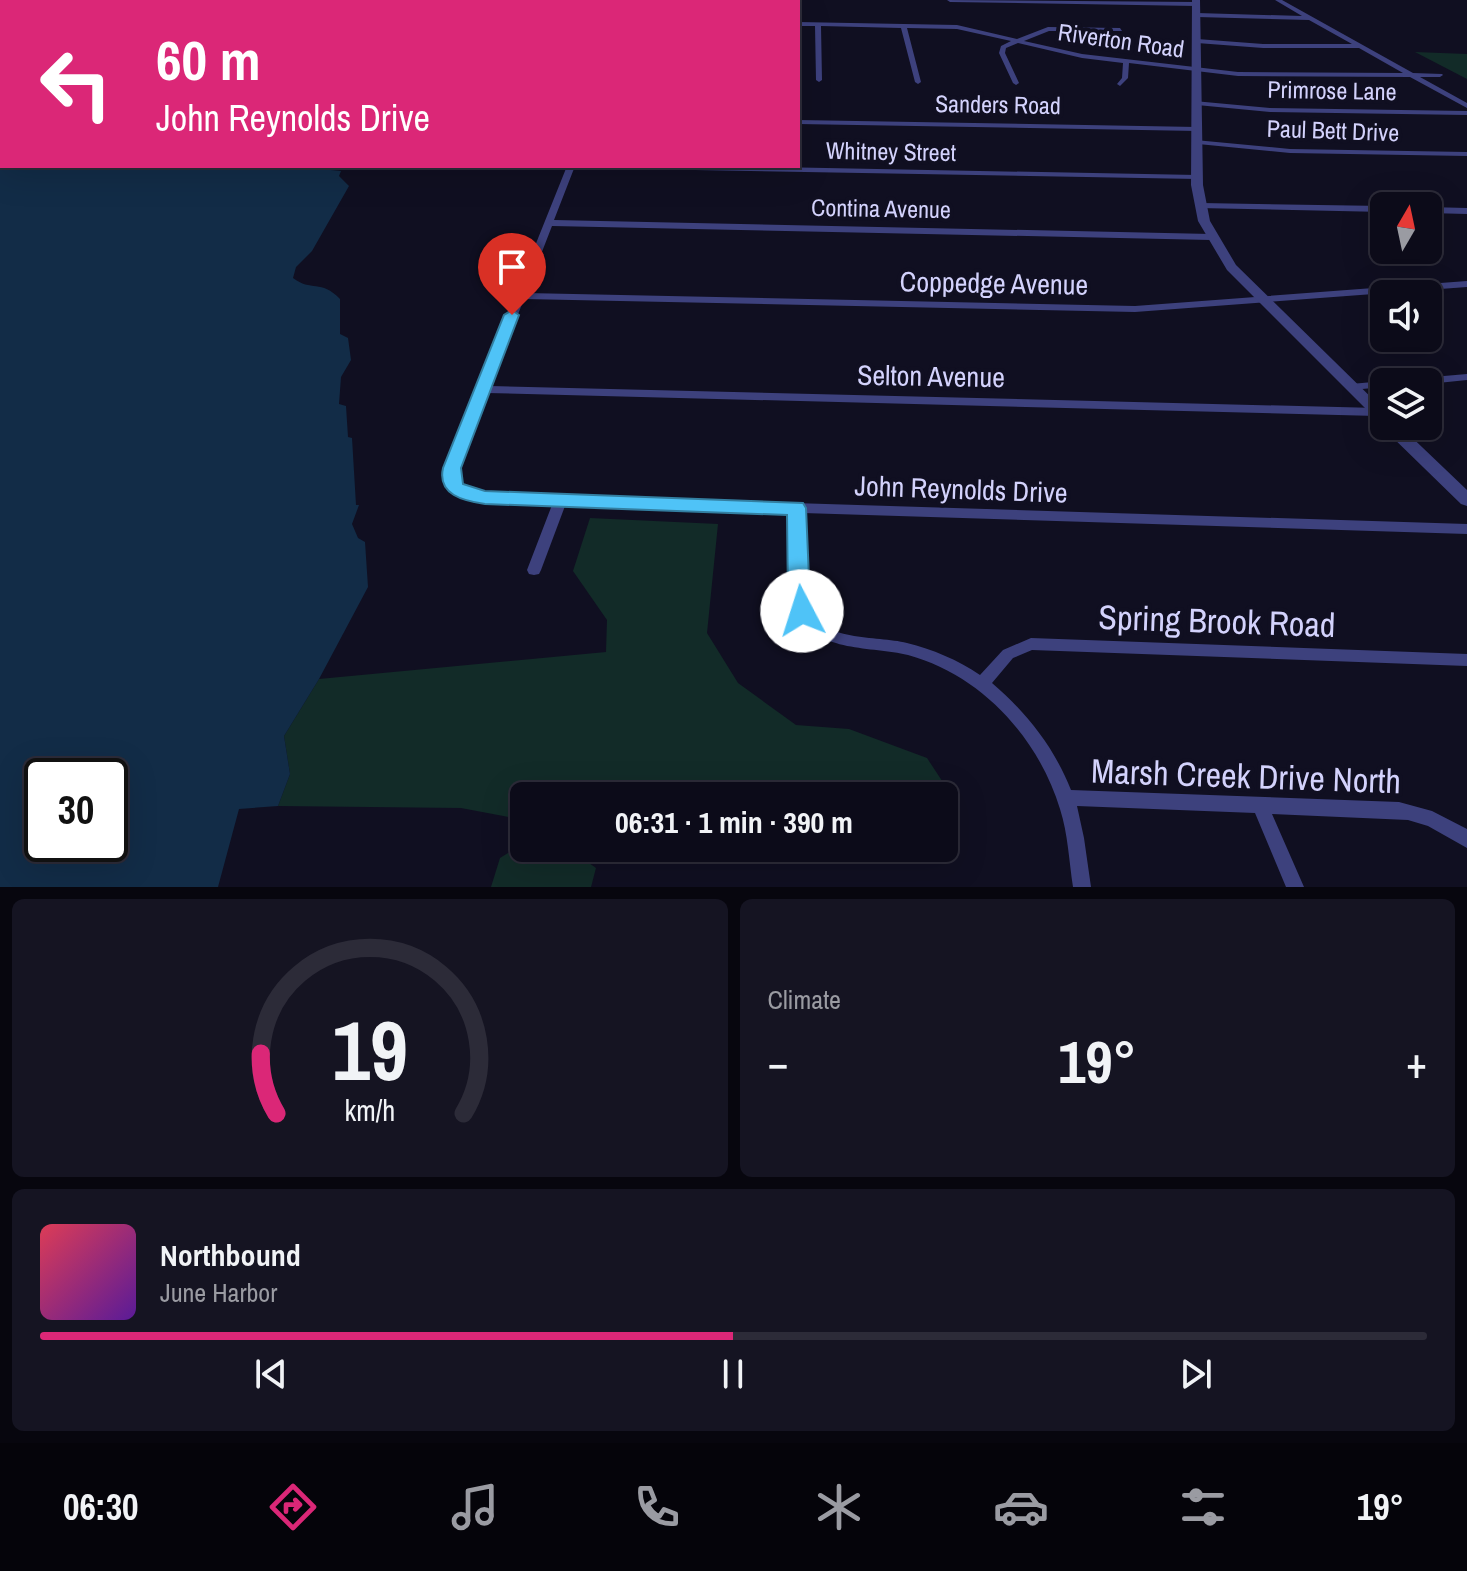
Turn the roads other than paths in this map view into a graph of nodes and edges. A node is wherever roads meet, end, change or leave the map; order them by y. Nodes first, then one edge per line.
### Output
1 (950, 0) edge
2 (1278, 0) edge
3 (1196, 6) edge
4 (1311, 18) junction
5 (800, 24) edge
6 (818, 24) junction
7 (904, 26) junction
8 (1120, 30) dead end
9 (1017, 40) junction
10 (1197, 41) junction
11 (1361, 46) junction
12 (1126, 62) junction
13 (1197, 70) junction
14 (1440, 75) dead end
15 (1414, 76) junction
16 (819, 80) dead end
17 (918, 82) dead end
18 (1016, 83) dead end
19 (1120, 84) dead end
20 (1197, 103) junction
21 (1467, 106) edge
22 (1467, 113) edge
23 (800, 122) edge
24 (1198, 136) junction
25 (1467, 154) edge
26 (570, 168) edge
27 (696, 168) edge
28 (1197, 177) junction
29 (1201, 206) junction
30 (1370, 209) edge
31 (1442, 210) edge
32 (1467, 211) edge
33 (549, 223) junction
34 (1211, 237) junction
35 (1467, 284) edge
36 (520, 296) junction
37 (1261, 300) junction
38 (1467, 377) edge
39 (1442, 379) edge
40 (1370, 385) edge
41 (1351, 387) junction
42 (484, 389) junction
43 (1370, 406) edge
44 (1370, 416) edge
45 (1405, 440) edge
46 (1467, 500) edge
47 (560, 501) junction
48 (796, 508) junction
49 (1467, 529) edge
50 (534, 570) dead end
51 (1467, 660) edge
52 (981, 684) junction
53 (1065, 798) junction
54 (1260, 805) junction
55 (1467, 839) edge
56 (1082, 887) edge
57 (1295, 887) edge

1 - 3 street
2 - 4 street
3 - 4 street
3 - 10 street
4 - 11 street
5 - 6 street, Riverton Road
6 - 7 street, Riverton Road
6 - 16 street
7 - 9 street, Riverton Road
7 - 17 street
8 - 9 street
9 - 12 street, Riverton Road
9 - 18 street
10 - 11 street
10 - 13 street
11 - 15 street
12 - 13 street, Riverton Road
12 - 19 street
13 - 15 street, Riverton Road
13 - 20 street
14 - 15 street, Riverton Road
15 - 21 street
20 - 22 street, Primrose Lane
20 - 24 street
23 - 24 street, Sanders Road
24 - 25 street, Paul Bett Drive
24 - 28 street
26 - 33 street
27 - 28 street, Whitney Street
28 - 29 street
29 - 30 street
29 - 34 street
31 - 32 street
33 - 34 street, Contina Avenue
33 - 36 street
34 - 37 street
35 - 37 street, Coppedge Avenue
36 - 37 street, Coppedge Avenue
36 - 42 street
37 - 41 street
38 - 39 street
40 - 41 street
41 - 43 street
42 - 44 street, Selton Avenue
42 - 47 street, John Reynolds Drive
45 - 46 street
47 - 48 street, John Reynolds Drive
47 - 50 street
48 - 49 street, John Reynolds Drive
48 - 52 street
51 - 52 street, Spring Brook Road
52 - 53 street
53 - 54 street, Marsh Creek Drive North
53 - 56 street
54 - 55 street, Marsh Creek Drive North
54 - 57 street

